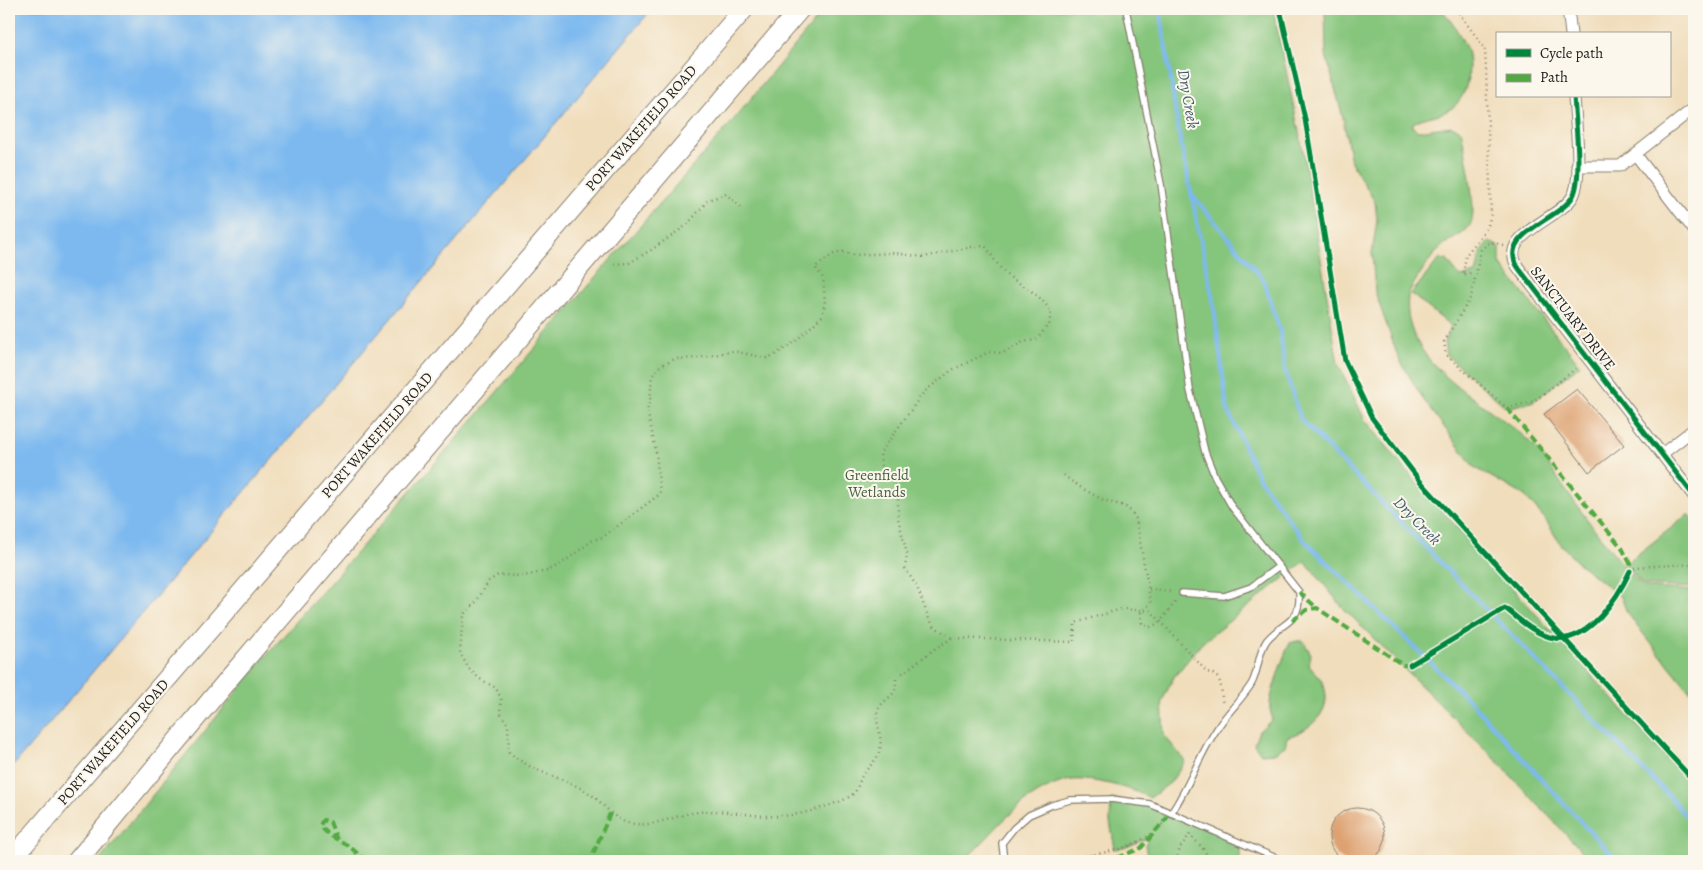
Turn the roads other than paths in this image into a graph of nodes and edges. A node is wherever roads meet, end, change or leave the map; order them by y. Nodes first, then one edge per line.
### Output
1 (744, 9) edge
2 (800, 9) edge
3 (1126, 9) edge
4 (1568, 9) edge
5 (1571, 32) edge
6 (1574, 98) edge
7 (1694, 108) edge
8 (1636, 155) junction
9 (1577, 166) junction
10 (1694, 230) edge
11 (1694, 429) edge
12 (1662, 454) junction
13 (1694, 496) edge
14 (1279, 566) junction
15 (1182, 593) road end
16 (1171, 813) junction
17 (10, 861) edge
18 (77, 861) edge
19 (1004, 861) edge
20 (1283, 861) edge

1 - 17 highway, PORT WAKEFIELD ROAD
2 - 18 highway
3 - 14 lane
4 - 5 street
6 - 9 street
7 - 8 street
8 - 9 street
8 - 10 street
9 - 12 street, SANCTUARY DRIVE
11 - 12 street
12 - 13 street, SANCTUARY DRIVE
14 - 15 lane
14 - 16 lane
16 - 19 lane
16 - 20 lane

